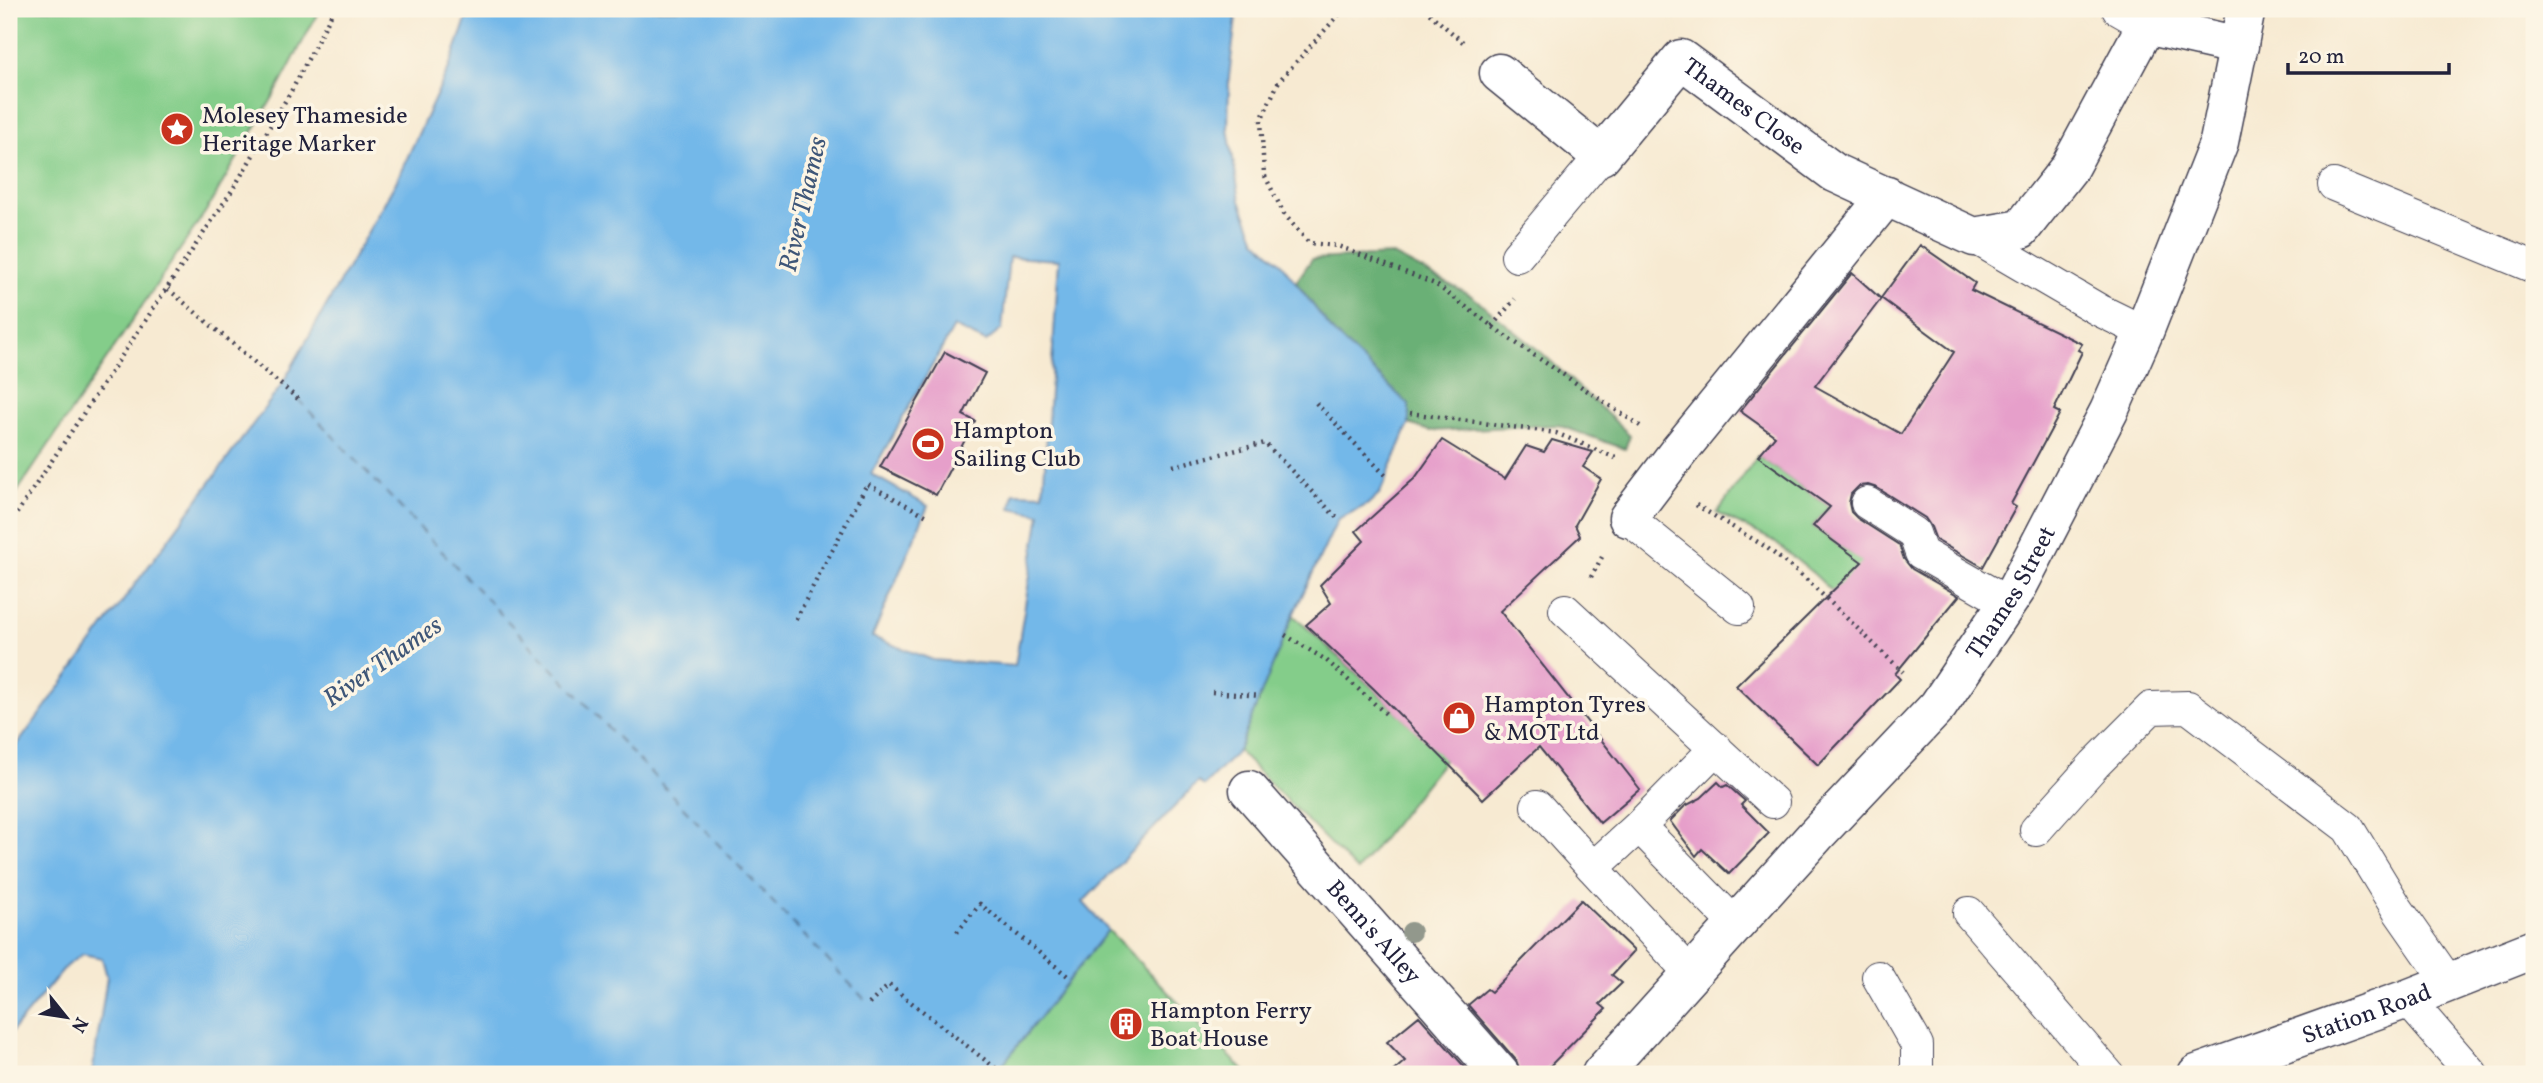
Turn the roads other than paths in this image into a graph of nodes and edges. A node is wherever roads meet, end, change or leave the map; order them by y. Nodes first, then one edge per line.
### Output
1 (2246, 9) edge
2 (2132, 17) edge
3 (2239, 46) junction
4 (1499, 73) dead end
5 (1601, 156) junction
6 (2334, 186) dead end
7 (1886, 197) junction
8 (1974, 237) junction
9 (1517, 256) dead end
10 (2534, 267) edge
11 (2144, 332) junction
12 (1867, 503) dead end
13 (1628, 519) joint
14 (2008, 603) junction
15 (1739, 608) dead end
16 (1568, 612) road end
17 (1716, 748) junction
18 (1249, 790) dead end
19 (1773, 802) dead end
20 (1537, 806) dead end
21 (1639, 826) junction
22 (2036, 830) dead end
23 (1593, 868) junction
24 (1969, 913) dead end
25 (1736, 925) junction
26 (2534, 949) edge
27 (1692, 975) junction
28 (1878, 977) dead end
29 (2449, 983) junction
30 (2407, 999) junction
31 (1500, 1074) edge
32 (1601, 1074) edge
33 (1917, 1074) edge
34 (2108, 1074) edge
35 (2197, 1074) edge
36 (2472, 1074) edge

1 - 3 main road, Thames Street
2 - 3 main road
2 - 8 main road
3 - 11 main road, Thames Street
4 - 5 main road
5 - 7 main road, Thames Close
5 - 9 lane
6 - 10 lane
7 - 8 main road, Thames Close
7 - 13 main road
8 - 11 lane
11 - 14 main road, Thames Street
12 - 14 lane
13 - 15 lane
14 - 25 main road, Thames Street
16 - 17 lane
17 - 19 lane
17 - 21 lane
18 - 31 main road, Benn's Alley
20 - 23 lane
21 - 23 lane
21 - 25 lane
22 - 29 lane
23 - 27 lane
24 - 34 lane
25 - 27 main road, Thames Street
26 - 29 main road, Station Road
27 - 32 main road, Thames Street
28 - 33 lane
29 - 30 main road, Station Road
30 - 35 main road, Station Road
30 - 36 lane

